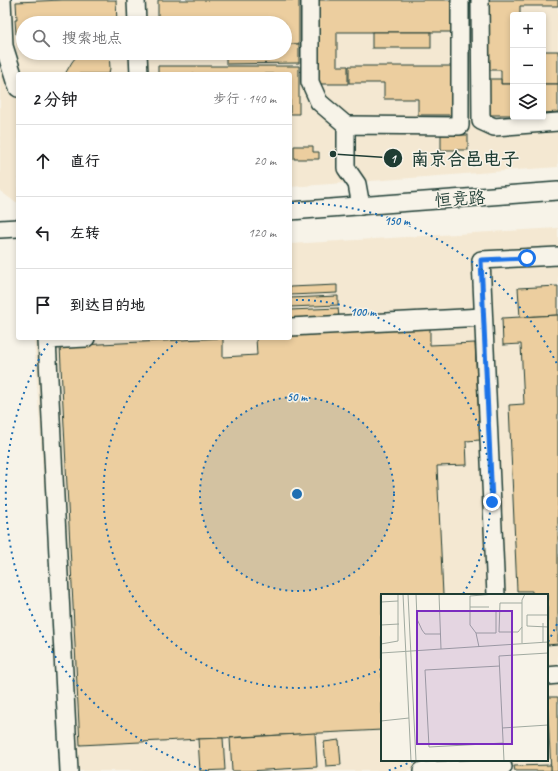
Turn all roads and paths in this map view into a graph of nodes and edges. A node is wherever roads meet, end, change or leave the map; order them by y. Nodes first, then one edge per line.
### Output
1 (2, 0) edge
2 (136, 0) edge
3 (310, 0) edge
4 (460, 0) edge
5 (480, 0) edge
6 (137, 16) edge
7 (138, 60) edge
8 (139, 72) edge
9 (16, 83) edge
10 (558, 122) edge
11 (346, 125) junction
12 (558, 191) edge
13 (361, 206) junction
14 (292, 211) edge
15 (16, 228) edge
16 (0, 229) edge
17 (558, 256) edge
18 (484, 317) junction
19 (292, 327) edge
20 (47, 340) edge
21 (496, 594) edge
22 (558, 675) edge
23 (548, 676) edge
24 (503, 766) edge
25 (69, 771) edge
26 (422, 771) edge

1 - 9 street
2 - 6 street
3 - 11 street
4 - 11 street
5 - 10 street
7 - 8 street
11 - 13 street
12 - 13 street, 恒竞路
13 - 14 street, 恒竞路
15 - 16 street
17 - 18 street
18 - 19 street
18 - 21 street
20 - 25 street
22 - 23 street
24 - 26 street

